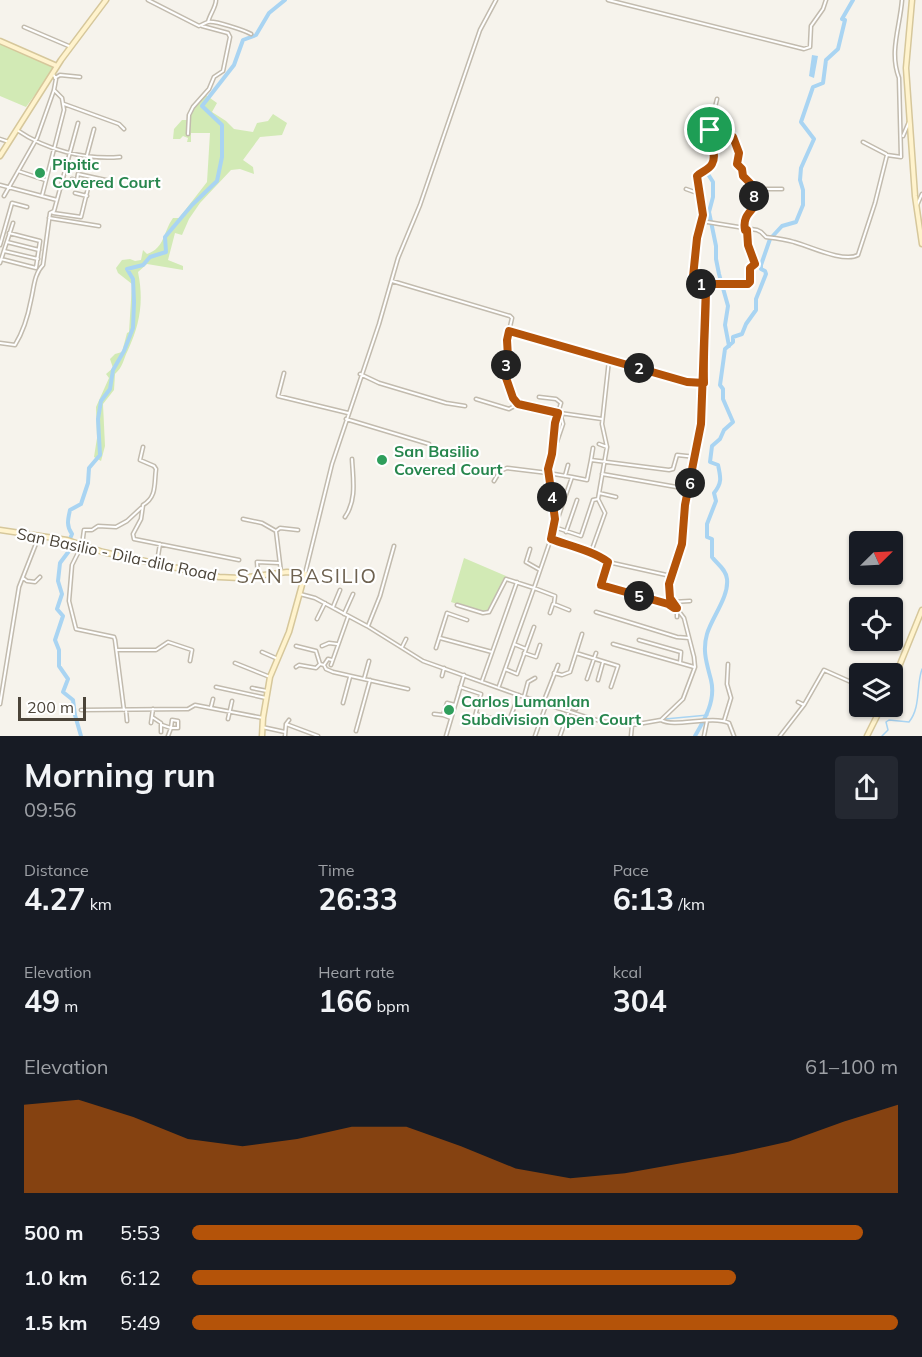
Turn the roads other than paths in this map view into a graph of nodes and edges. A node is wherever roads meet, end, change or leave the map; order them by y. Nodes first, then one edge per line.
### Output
1 (106, 0) edge
2 (148, 0) edge
3 (216, 0) edge
4 (496, 0) edge
5 (608, 0) edge
6 (826, 0) edge
7 (902, 0) edge
8 (912, 0) edge
9 (208, 22) junction
10 (202, 26) junction
11 (24, 27) dead end
12 (251, 34) dead end
13 (0, 41) edge
14 (71, 46) junction
15 (57, 66) junction
16 (54, 76) junction
17 (80, 77) dead end
18 (54, 90) junction
19 (717, 99) dead end
20 (64, 104) junction
21 (909, 122) junction
22 (78, 123) dead end
23 (94, 129) dead end
24 (124, 129) dead end
25 (16, 130) junction
26 (710, 130) junction
27 (188, 134) dead end
28 (902, 138) junction
29 (0, 139) edge
30 (9, 142) junction
31 (863, 142) dead end
32 (35, 143) junction
33 (54, 148) junction
34 (70, 152) junction
35 (887, 155) junction
36 (0, 156) edge
37 (87, 156) junction
38 (120, 157) dead end
39 (18, 171) junction
40 (72, 179) dead end
41 (45, 180) junction
42 (77, 180) junction
43 (110, 181) dead end
44 (0, 184) edge
45 (8, 187) junction
46 (686, 189) dead end
47 (753, 189) junction
48 (782, 189) dead end
49 (75, 193) dead end
50 (700, 194) junction
51 (922, 194) edge
52 (4, 196) dead end
53 (42, 196) junction
54 (87, 196) junction
55 (57, 200) junction
56 (27, 207) dead end
57 (916, 207) junction
58 (53, 213) junction
59 (49, 218) junction
60 (701, 221) junction
61 (13, 223) dead end
62 (99, 226) dead end
63 (746, 230) junction
64 (9, 233) junction
65 (6, 242) junction
66 (922, 244) edge
67 (0, 245) edge
68 (39, 250) junction
69 (4, 251) junction
70 (38, 259) junction
71 (1, 261) edge
72 (392, 281) junction
73 (706, 286) junction
74 (509, 331) junction
75 (0, 343) edge
76 (609, 359) junction
77 (284, 373) dead end
78 (360, 374) junction
79 (704, 383) junction
80 (540, 397) dead end
81 (476, 399) dead end
82 (518, 404) junction
83 (465, 406) dead end
84 (348, 413) junction
85 (559, 413) junction
86 (346, 419) junction
87 (602, 419) junction
88 (429, 444) dead end
89 (599, 444) dead end
90 (143, 447) dead end
91 (607, 447) junction
92 (593, 448) dead end
93 (552, 454) junction
94 (696, 457) junction
95 (352, 459) dead end
96 (591, 460) junction
97 (605, 461) junction
98 (568, 465) dead end
99 (548, 473) junction
100 (602, 474) junction
101 (565, 476) junction
102 (572, 477) junction
103 (494, 481) dead end
104 (689, 489) junction
105 (599, 494) junction
106 (616, 497) dead end
107 (598, 499) junction
108 (577, 500) dead end
109 (141, 508) junction
110 (345, 517) dead end
111 (243, 519) dead end
112 (554, 527) junction
113 (0, 530) edge
114 (298, 530) dead end
115 (276, 531) junction
116 (567, 531) junction
117 (39, 536) junction
118 (552, 538) junction
119 (80, 544) junction
120 (160, 544) junction
121 (394, 546) dead end
122 (530, 549) dead end
123 (591, 552) junction
124 (239, 560) dead end
125 (608, 562) junction
126 (157, 563) junction
127 (280, 563) junction
128 (540, 570) junction
129 (281, 572) junction
130 (305, 574) junction
131 (258, 575) junction
132 (671, 576) junction
133 (40, 577) dead end
134 (23, 578) junction
135 (517, 582) junction
136 (534, 588) junction
137 (340, 590) dead end
138 (300, 594) junction
139 (353, 594) dead end
140 (690, 601) dead end
141 (673, 602) junction
142 (325, 603) junction
143 (457, 604) dead end
144 (554, 604) junction
145 (333, 607) junction
146 (677, 608) junction
147 (568, 610) dead end
148 (922, 610) edge
149 (596, 612) dead end
150 (550, 613) dead end
151 (344, 614) junction
152 (348, 616) junction
153 (677, 617) dead end
154 (317, 619) dead end
155 (467, 620) dead end
156 (367, 626) junction
157 (534, 627) dead end
158 (687, 632) junction
159 (582, 634) dead end
160 (680, 637) junction
161 (440, 638) junction
162 (689, 638) junction
163 (406, 639) dead end
164 (639, 640) dead end
165 (514, 644) junction
166 (613, 644) dead end
167 (338, 645) junction
168 (540, 645) dead end
169 (296, 646) dead end
170 (322, 646) dead end
171 (401, 648) junction
172 (436, 648) dead end
173 (117, 650) junction
174 (525, 651) junction
175 (262, 652) dead end
176 (492, 652) junction
177 (576, 653) junction
178 (596, 653) dead end
179 (278, 659) junction
180 (593, 659) junction
181 (332, 660) junction
182 (190, 661) dead end
183 (369, 661) dead end
184 (603, 662) junction
185 (235, 663) dead end
186 (680, 663) junction
187 (901, 663) edge
188 (320, 664) junction
189 (728, 664) dead end
190 (324, 665) junction
191 (331, 665) dead end
192 (558, 665) dead end
193 (296, 667) dead end
194 (695, 667) junction
195 (316, 668) junction
196 (444, 668) junction
197 (505, 669) junction
198 (457, 672) junction
199 (554, 673) junction
200 (315, 674) dead end
201 (464, 675) junction
202 (350, 676) junction
203 (442, 676) dead end
204 (270, 677) junction
205 (535, 678) dead end
206 (364, 679) junction
207 (455, 679) dead end
208 (587, 679) dead end
209 (370, 680) junction
210 (598, 680) dead end
211 (482, 681) junction
212 (849, 681) edge
213 (499, 686) junction
214 (216, 687) dead end
215 (460, 687) junction
216 (611, 687) dead end
217 (252, 688) dead end
218 (408, 689) dead end
219 (267, 691) junction
220 (519, 694) junction
221 (524, 695) junction
222 (266, 698) junction
223 (213, 699) dead end
224 (232, 701) dead end
225 (563, 701) dead end
226 (544, 702) junction
227 (798, 702) dead end
228 (343, 703) dead end
229 (0, 704) edge
230 (455, 705) junction
231 (571, 705) junction
232 (804, 705) junction
233 (211, 707) junction
234 (576, 708) dead end
235 (153, 709) junction
236 (81, 710) dead end
237 (125, 710) junction
238 (568, 710) junction
239 (231, 711) junction
240 (434, 714) dead end
241 (476, 714) junction
242 (443, 715) junction
243 (152, 717) junction
244 (876, 717) edge
245 (263, 718) junction
246 (452, 718) junction
247 (228, 719) dead end
248 (289, 720) dead end
249 (474, 720) dead end
250 (661, 720) junction
251 (127, 721) dead end
252 (706, 721) junction
253 (724, 721) junction
254 (151, 723) dead end
255 (286, 724) junction
256 (162, 725) junction
257 (632, 725) junction
258 (262, 727) junction
259 (356, 731) dead end
260 (161, 732) dead end
261 (285, 732) junction
262 (561, 735) edge
263 (168, 736) edge
264 (262, 736) edge
265 (285, 736) edge
266 (318, 736) edge
267 (446, 736) edge
268 (535, 736) edge
269 (631, 736) edge
270 (704, 736) edge
271 (734, 736) edge
272 (780, 736) edge
273 (867, 736) edge

1 - 14 street
2 - 10 street
3 - 9 street
4 - 72 street
5 - 6 street
7 - 28 street
8 - 21 street
9 - 10 street
9 - 12 street
10 - 27 street
11 - 14 street
13 - 15 street
14 - 15 street
15 - 16 street
16 - 17 street
16 - 18 street
16 - 25 street
18 - 20 street
18 - 32 street
19 - 26 street
20 - 24 street
20 - 33 street
21 - 28 street
21 - 57 street
22 - 34 street
23 - 37 street
25 - 30 street
25 - 32 street
26 - 47 street
26 - 50 street
28 - 35 street
29 - 30 street
30 - 36 street
31 - 35 street
32 - 33 street
32 - 39 street
33 - 34 street
33 - 41 street
34 - 37 street
34 - 55 street
35 - 63 street
37 - 38 street
39 - 41 street
39 - 45 street
40 - 42 street
41 - 53 street
42 - 43 street
42 - 54 street
44 - 45 street
45 - 52 street
45 - 53 street
46 - 50 street
47 - 48 street
47 - 63 street
49 - 54 street
50 - 60 street
51 - 57 street
53 - 55 street
54 - 58 street
55 - 58 street
56 - 67 street
57 - 66 street
58 - 59 street
59 - 62 street
59 - 75 street
60 - 63 street
60 - 73 street
61 - 64 street
63 - 73 street
64 - 65 street
64 - 68 street
65 - 68 street
65 - 69 street
68 - 70 street
69 - 70 street
69 - 71 street
70 - 71 street
72 - 74 street
72 - 78 street
73 - 79 street
74 - 76 street
74 - 82 street
76 - 79 street
76 - 87 street
77 - 84 street
78 - 83 street
78 - 84 street
79 - 94 street
80 - 85 street
81 - 82 street
82 - 85 street
84 - 86 street
85 - 87 street
85 - 93 street
85 - 93 street
86 - 88 street
86 - 130 street
87 - 91 street
89 - 91 street
90 - 109 street
91 - 97 street
92 - 96 street
93 - 99 street
94 - 97 street
94 - 104 street
95 - 110 street
96 - 97 street
96 - 102 street
97 - 100 street
98 - 101 street
99 - 101 street
99 - 103 street
99 - 112 street
100 - 104 street
100 - 105 street
101 - 102 street
102 - 112 street
104 - 132 street
105 - 106 street
105 - 107 street
107 - 116 street
107 - 123 street
108 - 116 street
109 - 119 street
109 - 120 street
111 - 115 street
112 - 116 street
112 - 118 street
113 - 117 street, San Basilio - Dila-dila Road
114 - 115 street
115 - 127 street
117 - 119 street, San Basilio - Dila-dila Road
117 - 134 street
118 - 123 street
118 - 128 street
119 - 126 street, San Basilio - Dila-dila Road
119 - 173 street
120 - 124 street
120 - 126 street
121 - 156 street
122 - 128 street
123 - 125 street
125 - 132 street
125 - 146 street
126 - 131 street, San Basilio - Dila-dila Road
127 - 129 street
127 - 131 street
128 - 136 street
129 - 130 street, San Basilio - Dila-dila Road
129 - 131 street, San Basilio - Dila-dila Road
130 - 138 street
132 - 141 street
133 - 134 street
134 - 229 street
135 - 136 street
135 - 143 street
135 - 176 street
136 - 144 street
136 - 165 street
137 - 145 street
138 - 142 street
138 - 179 street
139 - 151 street
140 - 141 street
141 - 146 street
142 - 145 street
142 - 154 street
144 - 147 street
144 - 150 street
145 - 151 street
146 - 153 street
146 - 158 street
148 - 187 street
149 - 160 street
151 - 152 street
152 - 156 street
152 - 167 street
155 - 161 street
156 - 171 street
157 - 174 street
158 - 160 street
158 - 162 street
159 - 177 street
160 - 162 street
161 - 172 street
161 - 176 street
162 - 194 street
163 - 171 street
164 - 186 street
165 - 174 street
165 - 197 street
166 - 186 street
167 - 170 street
167 - 181 street
168 - 174 street
169 - 188 street
171 - 196 street
173 - 182 street
173 - 237 street
174 - 197 street
175 - 179 street
176 - 211 street
177 - 180 street
177 - 199 street
178 - 180 street
179 - 204 street
180 - 184 street
180 - 208 street
181 - 190 street
181 - 191 street
183 - 206 street
184 - 210 street
184 - 216 street
185 - 204 street
186 - 194 street
188 - 190 street
188 - 195 street
189 - 253 street
190 - 202 street
192 - 199 street
193 - 195 street
194 - 250 street
195 - 200 street
196 - 198 street
196 - 203 street
197 - 213 street
198 - 201 street
198 - 207 street
199 - 226 street
201 - 211 street
201 - 215 street
202 - 206 street
202 - 228 street
204 - 219 street
205 - 221 street
206 - 209 street
209 - 218 street
209 - 259 street
211 - 213 street
212 - 232 street
213 - 220 street
214 - 222 street
215 - 230 street
215 - 241 street
217 - 219 street
219 - 222 street
220 - 221 street
220 - 241 street
221 - 226 street
222 - 245 street
223 - 233 street
224 - 239 street
225 - 231 street
226 - 238 street
226 - 268 street
227 - 232 street
230 - 242 street
230 - 246 street
231 - 234 street
231 - 238 street
232 - 272 street
233 - 235 street
233 - 239 street
235 - 237 street
235 - 243 street
236 - 237 street
237 - 251 street
238 - 257 street
238 - 262 street
239 - 245 street
239 - 247 street
240 - 242 street
241 - 249 street
242 - 246 street
243 - 254 street
243 - 256 street
244 - 273 street
245 - 258 street
246 - 267 street
248 - 255 street
250 - 252 street
250 - 257 street
252 - 253 street
252 - 270 street
253 - 271 street
255 - 261 street
255 - 266 street
256 - 260 street
256 - 263 street
257 - 269 street
258 - 261 street
258 - 264 street
261 - 265 street

